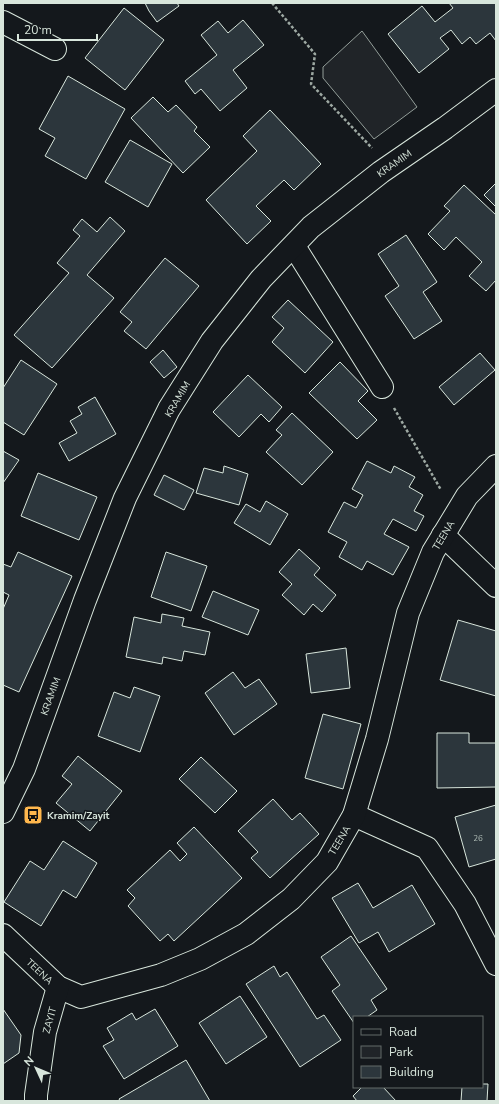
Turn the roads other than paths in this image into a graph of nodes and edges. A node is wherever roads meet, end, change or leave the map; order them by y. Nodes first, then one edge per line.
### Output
1 (3, 22) edge
2 (55, 49) dead end
3 (496, 90) edge
4 (294, 246) junction
5 (382, 386) road end
6 (496, 466) edge
7 (443, 535) junction
8 (496, 586) edge
9 (3, 812) edge
10 (354, 815) junction
11 (3, 935) edge
12 (496, 964) edge
13 (58, 987) junction
14 (36, 1101) edge

1 - 2 street
3 - 4 street, KRAMIM
4 - 5 street
4 - 9 street, KRAMIM
6 - 7 street, TEENA
7 - 8 street
7 - 10 street, TEENA
10 - 12 street
10 - 13 street, TEENA
11 - 13 street, TEENA
13 - 14 street, ZAYIT

